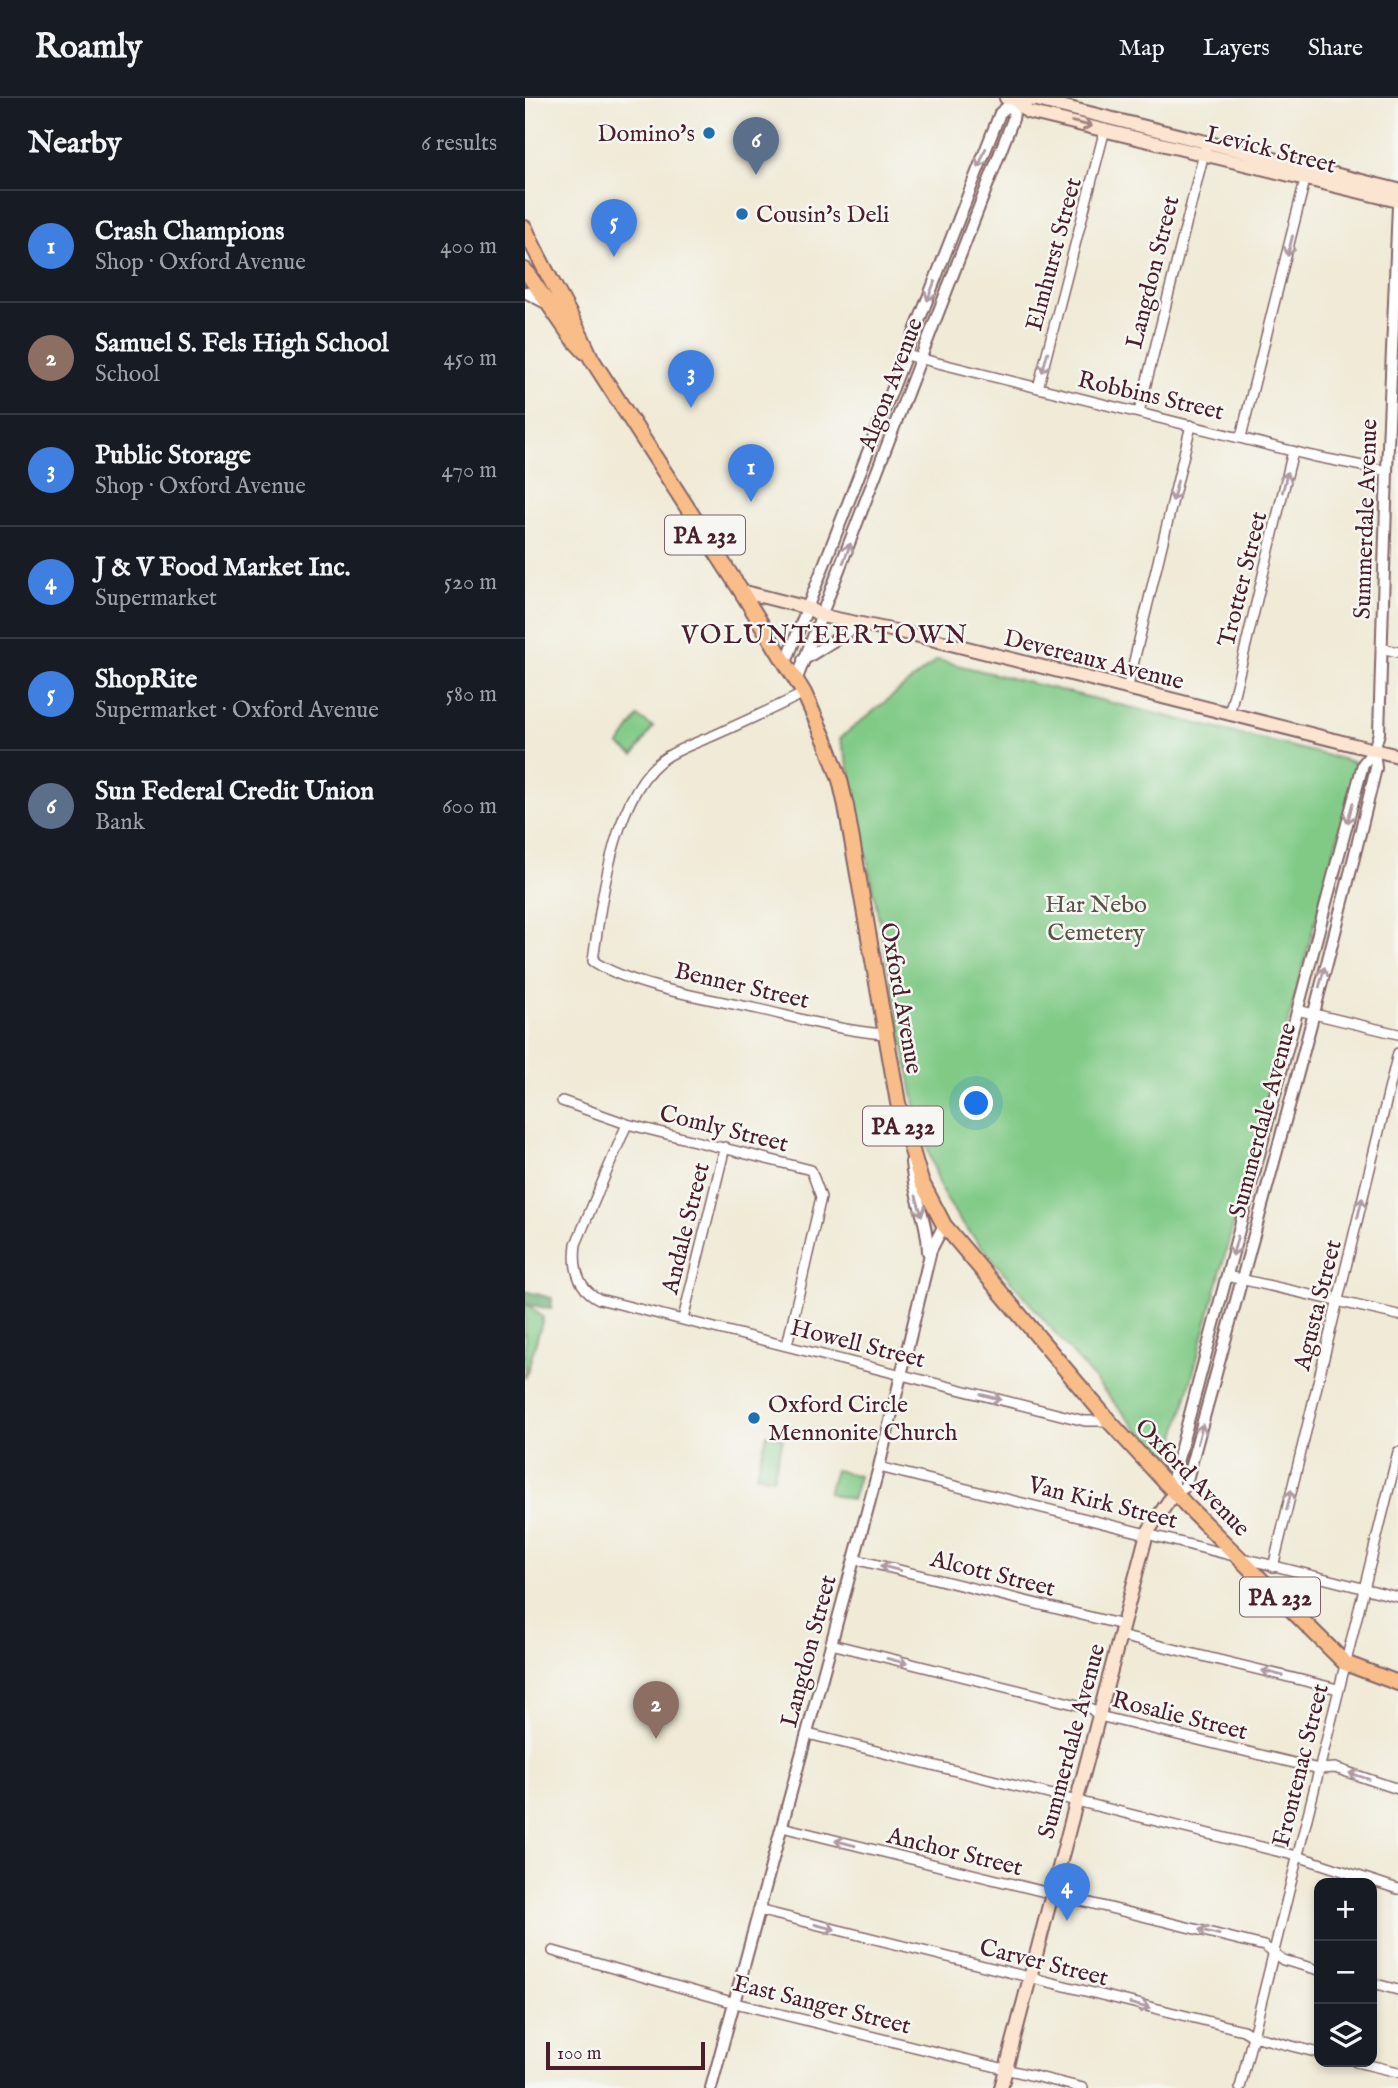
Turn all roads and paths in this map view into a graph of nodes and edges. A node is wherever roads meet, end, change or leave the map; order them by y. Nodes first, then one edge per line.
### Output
1 (1012, 99) edge
2 (1105, 130) junction
3 (1205, 148) junction
4 (1305, 180) junction
5 (1398, 190) edge
6 (1398, 203) edge
7 (525, 228) edge
8 (525, 248) edge
9 (525, 270) edge
10 (551, 283) junction
11 (525, 292) edge
12 (552, 307) junction
13 (906, 355) junction
14 (591, 358) junction
15 (922, 360) junction
16 (1038, 388) junction
17 (1139, 412) junction
18 (1191, 425) junction
19 (1241, 437) junction
20 (1293, 451) junction
21 (1387, 471) junction
22 (741, 591) junction
23 (808, 608) junction
24 (822, 616) junction
25 (859, 625) junction
26 (1381, 648) junction
27 (1398, 652) edge
28 (803, 660) junction
29 (785, 665) junction
30 (800, 687) junction
31 (1127, 690) junction
32 (1229, 715) junction
33 (1374, 750) junction
34 (1398, 756) edge
35 (1297, 1010) junction
36 (1312, 1014) junction
37 (885, 1034) junction
38 (1398, 1034) edge
39 (1398, 1053) edge
40 (562, 1101) dead end
41 (627, 1124) junction
42 (725, 1147) junction
43 (911, 1152) junction
44 (944, 1225) junction
45 (929, 1259) junction
46 (1227, 1276) junction
47 (1241, 1279) junction
48 (1338, 1301) junction
49 (1398, 1315) edge
50 (683, 1320) junction
51 (786, 1345) junction
52 (901, 1373) junction
53 (1108, 1421) junction
54 (1398, 1452) edge
55 (879, 1467) junction
56 (1174, 1493) junction
57 (1147, 1533) junction
58 (1236, 1555) junction
59 (853, 1559) junction
60 (1273, 1567) junction
61 (1365, 1588) junction
62 (1398, 1597) edge
63 (1121, 1630) junction
64 (831, 1644) junction
65 (1345, 1663) junction
66 (1398, 1683) edge
67 (1338, 1689) junction
68 (1099, 1716) junction
69 (808, 1734) junction
70 (1319, 1769) junction
71 (1398, 1788) edge
72 (1077, 1802) junction
73 (782, 1827) junction
74 (1297, 1856) junction
75 (1398, 1889) edge
76 (1051, 1894) junction
77 (758, 1910) junction
78 (553, 1951) dead end
79 (1273, 1952) junction
80 (1314, 1969) edge
81 (1029, 1979) junction
82 (1377, 1984) edge
83 (1398, 1990) edge
84 (735, 2003) junction
85 (1253, 2036) junction
86 (1314, 2052) edge
87 (1375, 2067) edge
88 (1006, 2069) junction
89 (1398, 2073) edge
90 (711, 2088) edge
91 (1001, 2088) edge
92 (1083, 2088) edge
93 (1240, 2088) edge

1 -> 2 main road, Levick Street
1 - 3 main road, Levick Street
1 -> 13 street, Algon Avenue
1 - 15 street, Algon Avenue
2 - 3 main road, Levick Street
2 -> 16 street, Elmhurst Street
3 - 4 main road, Levick Street
3 - 5 main road, Levick Street
3 - 17 street, Langdon Street
4 - 6 main road, Levick Street
4 -> 19 street
6 - 21 street, Summerdale Avenue
7 - 10 main road, Oxford Avenue / PA 232
8 - 10 main road
9 - 12 main road, Oxford Avenue / PA 232
10 - 14 main road, Oxford Avenue / PA 232
11 - 12 street
12 - 14 main road, Oxford Avenue / PA 232
13 - 15 street, Robbins Street
13 - 23 street, Algon Avenue
14 - 22 main road, Oxford Avenue / PA 232
15 - 16 street, Robbins Street
24 -> 15 street, Algon Avenue
16 - 17 street, Robbins Street
17 - 18 street, Robbins Street
18 - 19 street, Robbins Street
18 -> 31 street
19 - 20 street, Robbins Street
20 - 21 street, Robbins Street
32 -> 20 street, Trotter Street
21 - 26 street, Summerdale Avenue
22 - 23 main road, Devereaux Avenue
22 - 29 main road, Oxford Avenue / PA 232
23 - 24 main road, Devereaux Avenue
23 - 29 street, Algon Avenue
24 - 25 main road, Devereaux Avenue
24 - 28 street, Algon Avenue
25 - 28 street
25 - 31 main road, Devereaux Avenue
26 - 27 street
26 - 33 street, Summerdale Avenue
28 - 30 street, Algon Avenue
29 - 30 main road, Oxford Avenue / PA 232
30 - 37 main road, Oxford Avenue / PA 232
30 - 37 street, Benner Street
31 - 32 main road, Devereaux Avenue
32 - 33 main road, Devereaux Avenue
33 - 34 main road, Devereaux Avenue
33 -> 35 street, Summerdale Avenue
36 -> 33 street, Summerdale Avenue
35 - 36 street
35 -> 46 street, Summerdale Avenue
36 - 38 street
36 - 47 street, Summerdale Avenue
37 - 43 main road, Oxford Avenue / PA 232
48 -> 39 street, Agusta Street
40 - 41 street
41 - 42 street, Comly Street
41 - 50 street, Howell Street
42 - 50 street, Andale Street
42 - 51 street, Comly Street
43 - 44 main road, Oxford Avenue / PA 232
43 -> 45 street
44 - 45 street, Langdon Street
44 - 53 main road, Oxford Avenue / PA 232
45 - 52 street, Langdon Street
46 - 47 street
46 - 56 street, Summerdale Avenue
47 - 48 street
56 -> 47 street, Summerdale Avenue
48 - 49 street
60 -> 48 street, Agusta Street
50 - 51 street, Howell Street
51 - 52 street, Howell Street
52 -> 53 street, Howell Street
52 - 55 street, Langdon Street
53 - 56 main road, Oxford Avenue / PA 232
54 - 61 street, Frontenac Street
55 - 57 street, Van Kirk Street
55 - 59 street, Langdon Street
56 - 57 main road, Summerdale Avenue
56 - 58 main road, Oxford Avenue / PA 232
57 - 58 street, Van Kirk Street
57 - 63 main road, Summerdale Avenue
58 - 60 street, Van Kirk Street
58 - 65 main road, Oxford Avenue / PA 232
63 -> 59 street, Alcott Street
59 - 64 street, Langdon Street
60 - 61 street, Van Kirk Street
61 - 62 street, Van Kirk Street
61 - 65 street, Frontenac Street
67 -> 63 street, Alcott Street
63 - 68 main road, Summerdale Avenue
64 -> 68 street, Rosalie Street
64 - 69 street, Langdon Street
65 - 66 main road, Oxford Avenue / PA 232
65 - 67 street, Frontenac Street
67 - 70 street, Frontenac Street
68 - 70 street, Rosalie Street
68 - 72 main road, Summerdale Avenue
69 - 72 street
69 - 73 street, Langdon Street
71 -> 70 street
70 - 74 street, Frontenac Street
72 - 74 street
72 - 76 main road, Summerdale Avenue
76 -> 73 street, Anchor Street
73 - 77 street, Langdon Street
74 - 75 street
74 - 79 street, Frontenac Street
79 -> 76 street, Anchor Street
76 - 81 main road, Summerdale Avenue
77 -> 81 street, Carver Street
77 - 84 street, Langdon Street
78 - 84 street, East Sanger Street
79 - 80 street, Anchor Street
79 - 85 street, Frontenac Street
81 -> 85 street, Carver Street
81 - 88 main road, Summerdale Avenue
82 - 83 street
84 - 88 street, East Sanger Street
84 - 90 street, Langdon Street
85 - 86 street, Carver Street
85 - 93 street, Frontenac Street
87 - 89 street
88 - 91 main road, Summerdale Avenue
88 - 92 street, East Sanger Street

